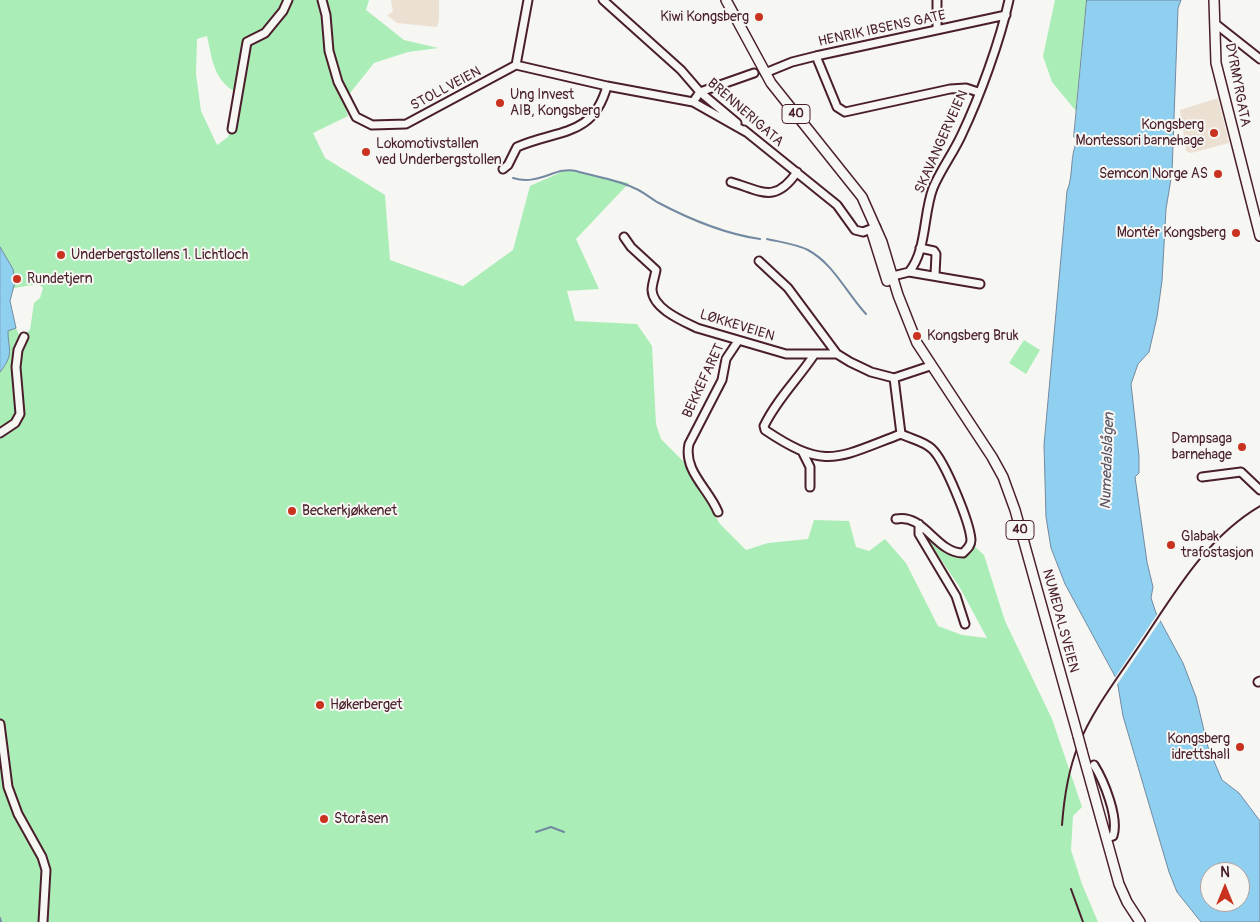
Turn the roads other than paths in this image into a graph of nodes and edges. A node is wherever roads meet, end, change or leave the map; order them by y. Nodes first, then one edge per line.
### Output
1 (288, 0) edge
2 (322, 0) edge
3 (528, 0) edge
4 (602, 0) edge
5 (726, 0) edge
6 (937, 0) edge
7 (1009, 0) edge
8 (1214, 0) edge
9 (1006, 15) junction
10 (1215, 26) junction
11 (937, 30) junction
12 (816, 56) junction
13 (1260, 59) edge
14 (516, 65) junction
15 (754, 72) dead end
16 (766, 73) junction
17 (607, 86) junction
18 (700, 92) junction
19 (978, 92) junction
20 (693, 102) junction
21 (232, 129) dead end
22 (746, 132) junction
23 (503, 169) dead end
24 (797, 172) junction
25 (730, 182) dead end
26 (873, 228) junction
27 (1260, 236) edge
28 (624, 237) dead end
29 (920, 248) junction
30 (758, 261) dead end
31 (909, 272) junction
32 (935, 276) junction
33 (889, 277) junction
34 (980, 284) dead end
35 (24, 337) dead end
36 (738, 341) junction
37 (837, 354) junction
38 (814, 355) junction
39 (930, 366) junction
40 (894, 378) junction
41 (0, 432) edge
42 (901, 434) junction
43 (800, 452) junction
44 (1202, 477) dead end
45 (810, 487) dead end
46 (1260, 490) edge
47 (718, 512) dead end
48 (896, 520) dead end
49 (919, 524) junction
50 (966, 624) dead end
51 (0, 724) edge
52 (1094, 765) dead end
53 (1107, 838) junction
54 (43, 922) edge
55 (1140, 922) edge

1 - 21 street
2 - 14 street, STOLLVEIEN
3 - 14 street
4 - 18 street, BRENNERIGATA
5 - 16 main road, NUMEDALSVEIEN / 40
6 - 11 street
7 - 9 street, SKAVANGERVEIEN
8 - 10 main road, DYRMYRGATA
9 - 11 street, HENRIK IBSENS GATE
9 - 19 street, SKAVANGERVEIEN
10 - 13 street
10 - 27 main road, DYRMYRGATA
11 - 12 street, HENRIK IBSENS GATE
12 - 16 street, HENRIK IBSENS GATE
12 - 19 street
14 - 17 street
15 - 18 street
16 - 26 main road, NUMEDALSVEIEN / 40
17 - 20 street
17 - 23 street
18 - 20 street
18 - 22 street, BRENNERIGATA
19 - 29 street, SKAVANGERVEIEN
20 - 22 street
22 - 24 street, BRENNERIGATA
24 - 25 street
24 - 26 street, BRENNERIGATA
26 - 33 main road, NUMEDALSVEIEN / 40
28 - 36 street, LØKKEVEIEN
29 - 31 street, SKAVANGERVEIEN
29 - 32 street
30 - 37 street
31 - 32 street
31 - 33 street
32 - 34 street
33 - 39 main road, NUMEDALSVEIEN / 40
35 - 41 street
36 - 38 street, LØKKEVEIEN
36 - 47 street, BEKKEFARET
37 - 38 street, LØKKEVEIEN
37 - 40 street
38 - 43 street
39 - 40 street
39 - 53 main road, NUMEDALSVEIEN / 40, bridge
40 - 42 street
42 - 43 street
42 - 49 street
43 - 45 street
44 - 46 street
48 - 49 street
49 - 50 street
51 - 54 street
52 - 53 street
53 - 55 main road, NUMEDALSVEIEN / 40

